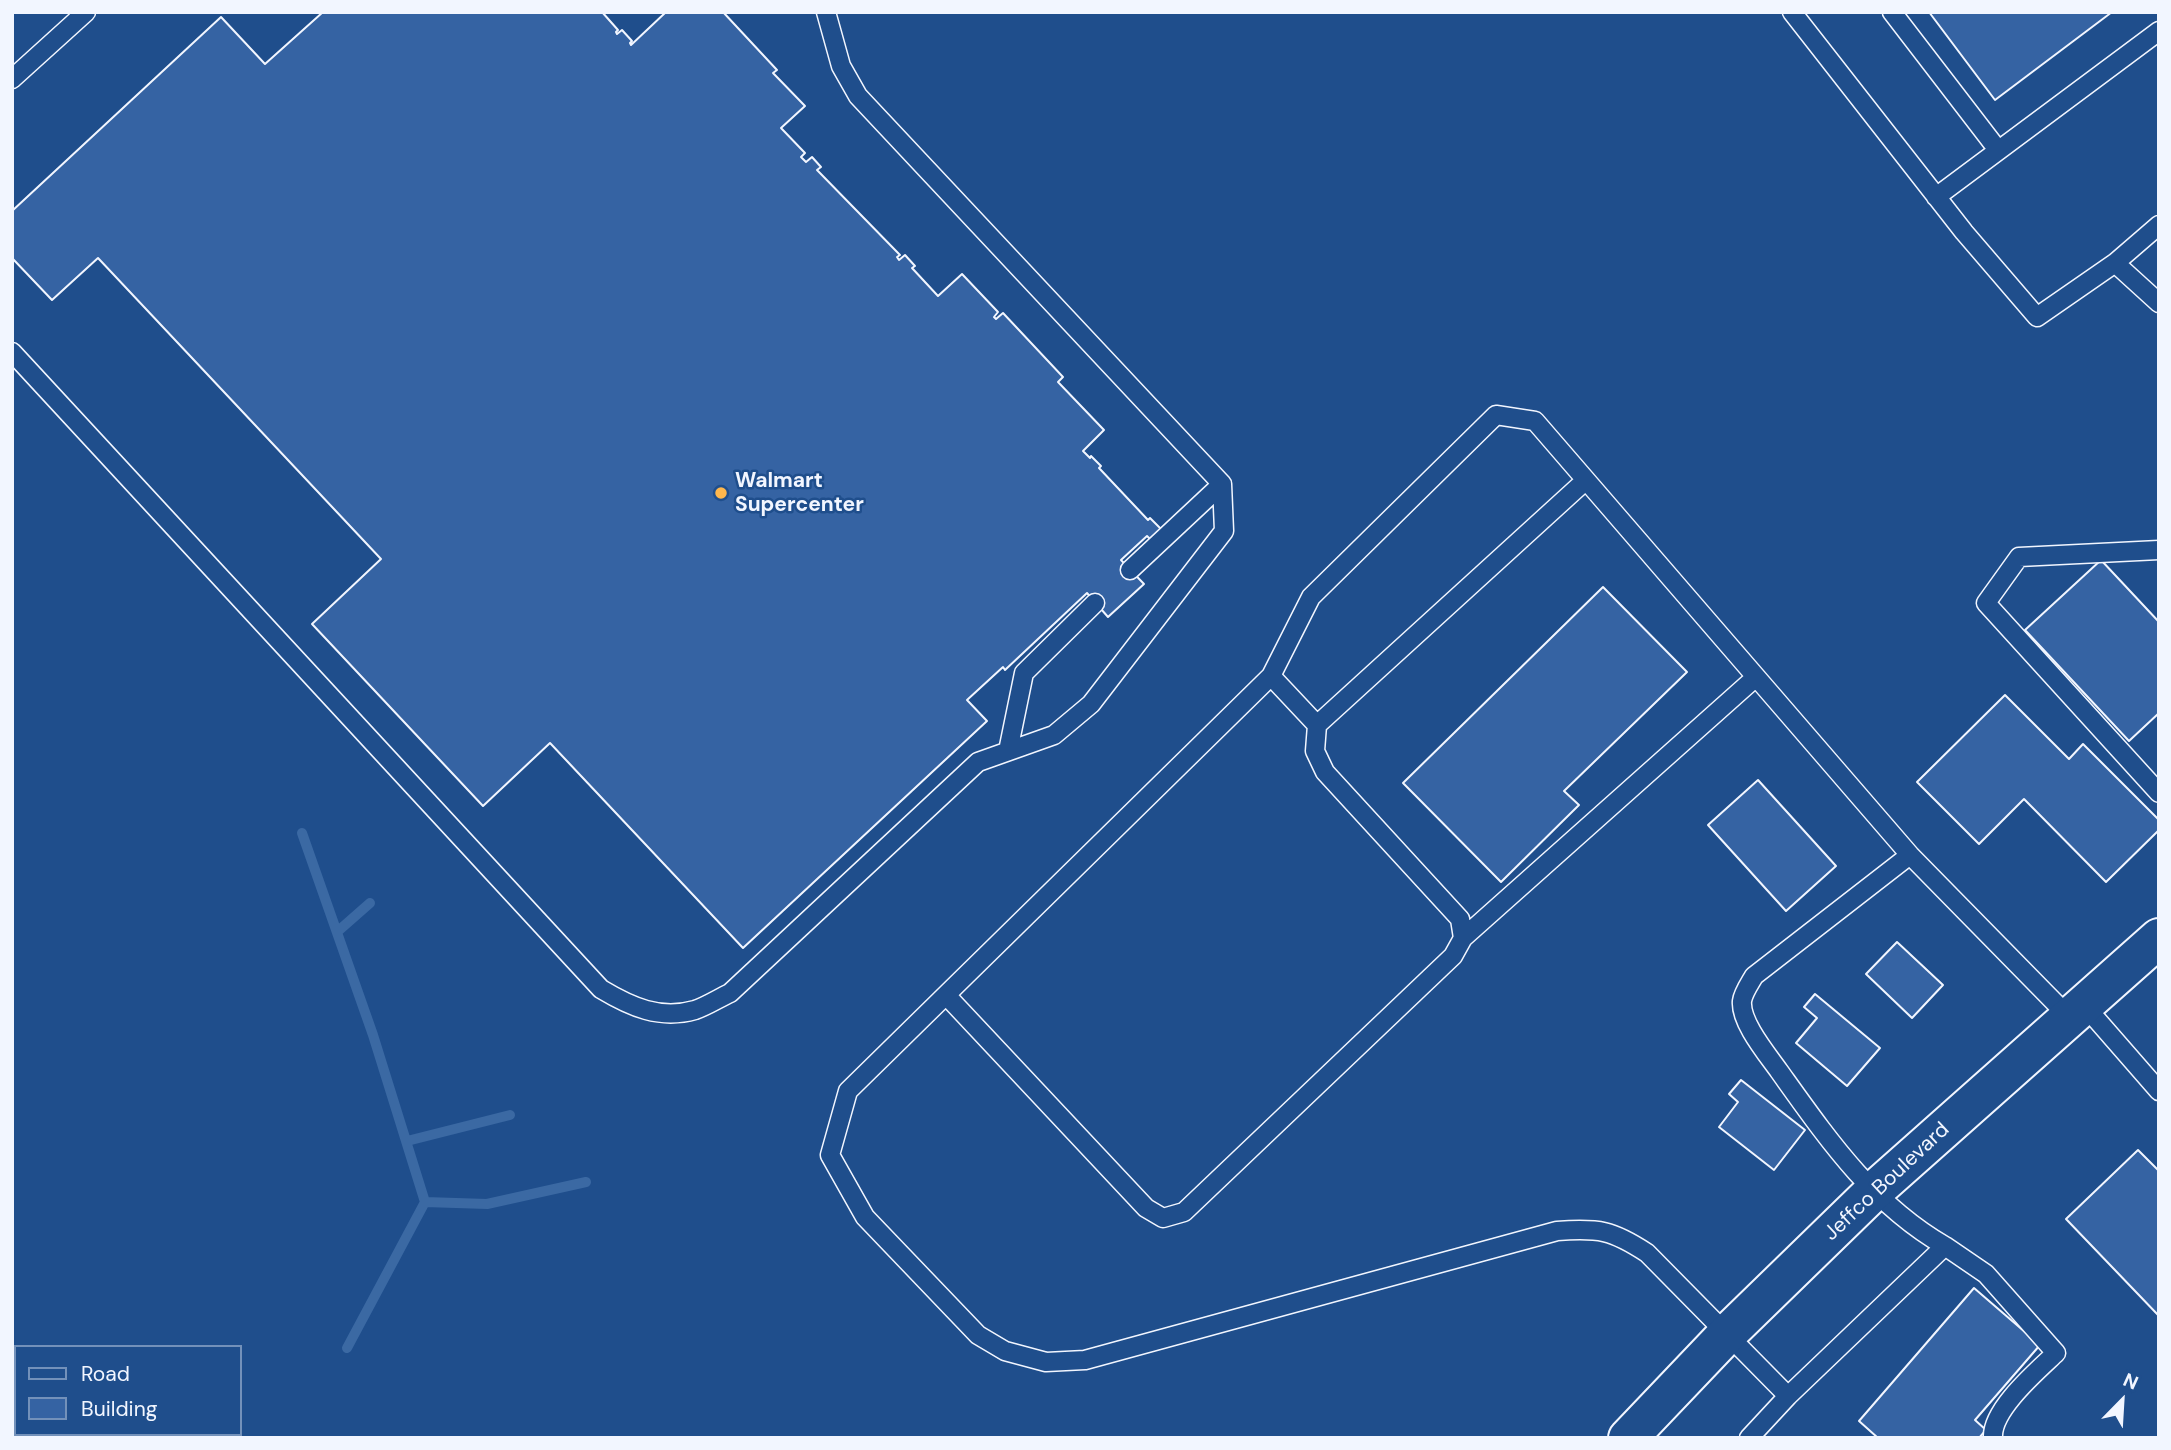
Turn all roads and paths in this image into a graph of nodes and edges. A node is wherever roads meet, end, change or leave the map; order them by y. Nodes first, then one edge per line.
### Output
1 (86, 12) edge
2 (826, 12) edge
3 (1792, 12) edge
4 (1892, 12) edge
5 (2159, 31) edge
6 (12, 79) edge
7 (1998, 150) junction
8 (1936, 197) junction
9 (2159, 225) edge
10 (2115, 263) junction
11 (2159, 303) edge
12 (12, 352) edge
13 (1586, 481) junction
14 (1222, 484) junction
15 (2159, 550) edge
16 (1130, 570) dead end
17 (1095, 603) dead end
18 (1271, 676) junction
19 (1756, 677) junction
20 (1317, 725) junction
21 (1008, 751) junction
22 (2156, 784) edge
23 (1910, 855) junction
24 (2159, 938) edge
25 (1463, 939) junction
26 (946, 995) junction
27 (2077, 1012) junction
28 (2159, 1091) edge
29 (1874, 1191) junction
30 (1945, 1246) junction
31 (1727, 1334) junction
32 (1788, 1396) junction
33 (1628, 1438) edge
34 (1749, 1438) edge
35 (1993, 1438) edge

1 - 6 lane
2 - 14 lane
3 - 8 lane
4 - 7 lane
5 - 7 lane
7 - 8 lane
8 - 10 lane
9 - 10 lane
10 - 11 lane
12 - 21 lane
13 - 18 lane
13 - 19 lane
13 - 20 lane
14 - 16 lane
14 - 21 lane
15 - 22 lane
17 - 21 lane
18 - 20 lane
18 - 26 lane
19 - 23 lane
19 - 25 lane
20 - 25 lane
23 - 27 lane
23 - 29 lane
24 - 27 main road, Jeffco Boulevard
25 - 26 lane
26 - 31 lane
27 - 28 lane
27 - 29 main road, Jeffco Boulevard
29 - 30 lane
29 - 31 main road, Jeffco Boulevard
30 - 32 lane
30 - 35 lane
31 - 32 lane
31 - 33 main road, Jeffco Boulevard
32 - 34 lane

